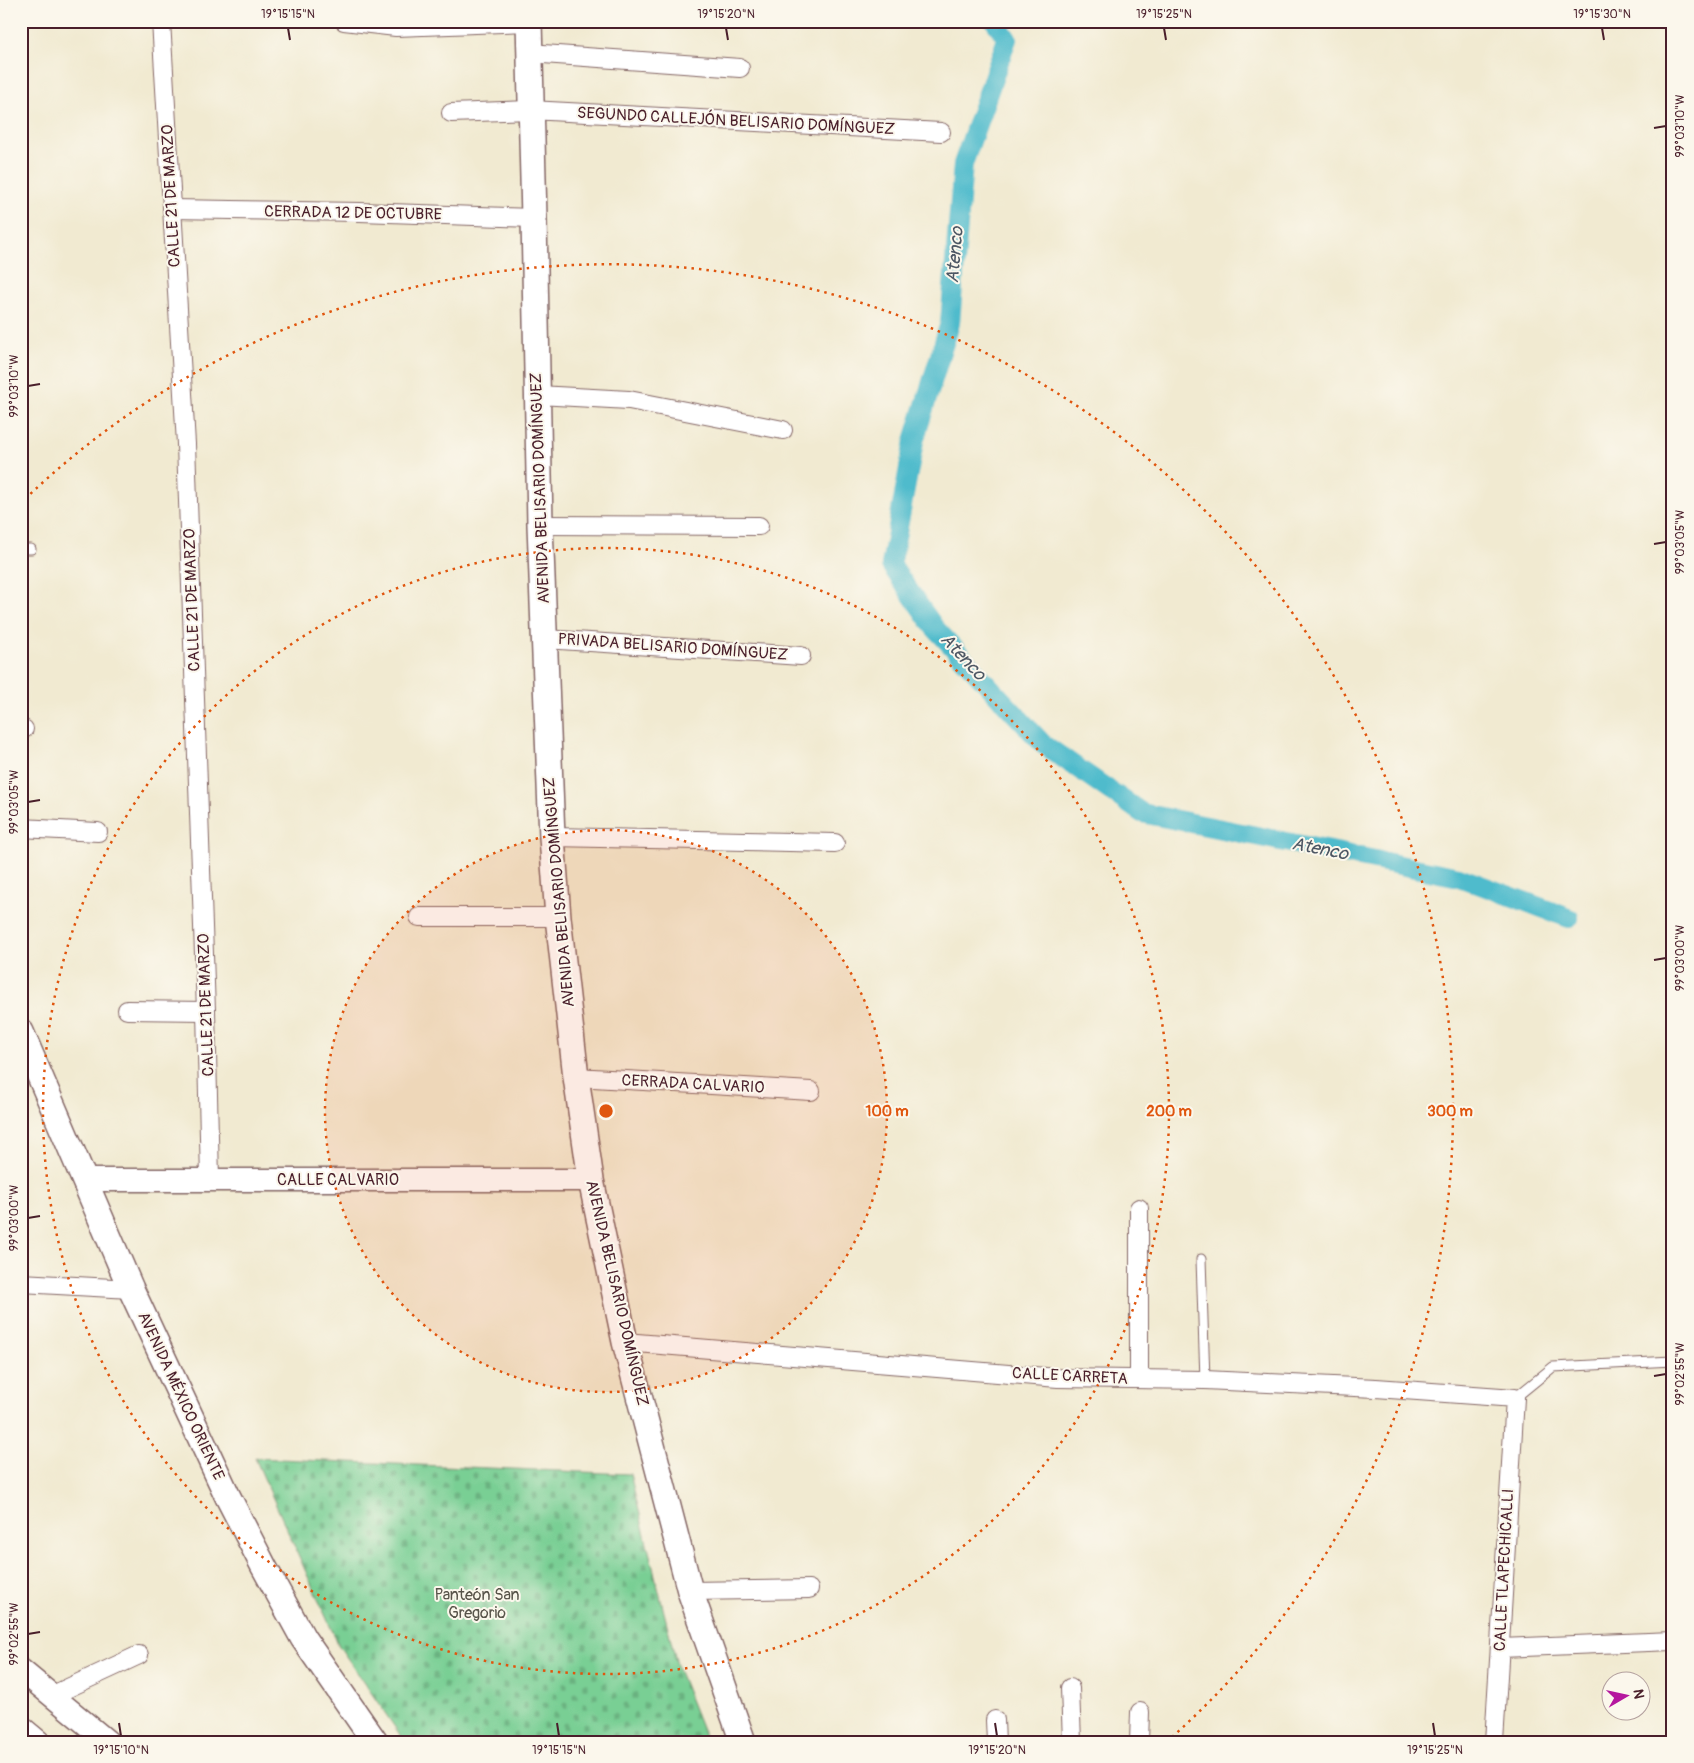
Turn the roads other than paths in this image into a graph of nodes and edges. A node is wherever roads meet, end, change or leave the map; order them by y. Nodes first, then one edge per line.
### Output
1 (161, 21) edge
2 (344, 21) edge
3 (529, 22) edge
4 (529, 53) junction
5 (740, 68) dead end
6 (530, 110) junction
7 (451, 113) dead end
8 (941, 132) dead end
9 (172, 209) junction
10 (534, 218) junction
11 (538, 395) junction
12 (783, 430) dead end
13 (540, 525) junction
14 (759, 526) dead end
15 (21, 549) edge
16 (31, 549) dead end
17 (545, 639) junction
18 (801, 656) dead end
19 (21, 828) edge
20 (98, 832) dead end
21 (552, 837) junction
22 (835, 843) dead end
23 (558, 917) junction
24 (420, 918) dead end
25 (127, 1010) dead end
26 (206, 1011) junction
27 (21, 1032) edge
28 (576, 1077) junction
29 (811, 1091) dead end
30 (86, 1180) junction
31 (210, 1180) junction
32 (591, 1180) junction
33 (1139, 1208) dead end
34 (1201, 1259) dead end
35 (21, 1283) edge
36 (132, 1289) junction
37 (625, 1342) junction
38 (1673, 1361) edge
39 (1139, 1379) junction
40 (1206, 1380) junction
41 (1515, 1398) junction
42 (809, 1589) dead end
43 (690, 1591) junction
44 (1673, 1640) edge
45 (1500, 1648) junction
46 (139, 1655) dead end
47 (21, 1670) edge
48 (1070, 1688) dead end
49 (53, 1695) junction
50 (1140, 1712) dead end
51 (995, 1720) dead end
52 (21, 1727) edge
53 (39, 1742) edge
54 (108, 1742) edge
55 (375, 1742) edge
56 (743, 1742) edge
57 (996, 1742) edge
58 (1072, 1742) edge
59 (1139, 1742) edge
60 (1494, 1742) edge

1 - 9 street, CALLE 21 DE MARZO
2 - 3 street
3 - 4 main road, AVENIDA BELISARIO DOMÍNGUEZ
4 - 5 street
4 - 6 main road, AVENIDA BELISARIO DOMÍNGUEZ
6 - 7 street
6 - 8 street, SEGUNDO CALLEJÓN BELISARIO DOMÍNGUEZ
6 - 10 main road, AVENIDA BELISARIO DOMÍNGUEZ
9 - 10 street, CERRADA 12 DE OCTUBRE
9 - 26 street, CALLE 21 DE MARZO
10 - 11 main road, AVENIDA BELISARIO DOMÍNGUEZ
11 - 12 street
11 - 13 main road, AVENIDA BELISARIO DOMÍNGUEZ
13 - 14 street
13 - 17 main road, AVENIDA BELISARIO DOMÍNGUEZ
15 - 16 lane
17 - 18 street, PRIVADA BELISARIO DOMÍNGUEZ
17 - 21 main road, AVENIDA BELISARIO DOMÍNGUEZ
19 - 20 street
21 - 22 street
21 - 23 main road, AVENIDA BELISARIO DOMÍNGUEZ
23 - 24 street
23 - 28 main road, AVENIDA BELISARIO DOMÍNGUEZ
25 - 26 street
26 - 31 street, CALLE 21 DE MARZO
27 - 30 main road, AVENIDA MÉXICO ORIENTE
28 - 29 street, CERRADA CALVARIO
28 - 32 main road, AVENIDA BELISARIO DOMÍNGUEZ
30 - 31 street, CALLE CALVARIO
30 - 36 main road, AVENIDA MÉXICO ORIENTE
31 - 32 street, CALLE CALVARIO
32 - 37 main road, AVENIDA BELISARIO DOMÍNGUEZ
33 - 39 street
34 - 40 lane
35 - 36 street
36 - 55 main road, AVENIDA MÉXICO ORIENTE
37 - 39 street, CALLE CARRETA
37 - 43 main road, AVENIDA BELISARIO DOMÍNGUEZ
38 - 41 lane
39 - 40 street, CALLE CARRETA
40 - 41 street, CALLE CARRETA
41 - 45 street, CALLE TLAPECHICALLI
42 - 43 street
43 - 56 main road, AVENIDA BELISARIO DOMÍNGUEZ
44 - 45 street
45 - 60 street, CALLE TLAPECHICALLI
46 - 49 street
47 - 49 street
48 - 58 street
49 - 54 street
50 - 59 street
51 - 57 street
52 - 53 street

